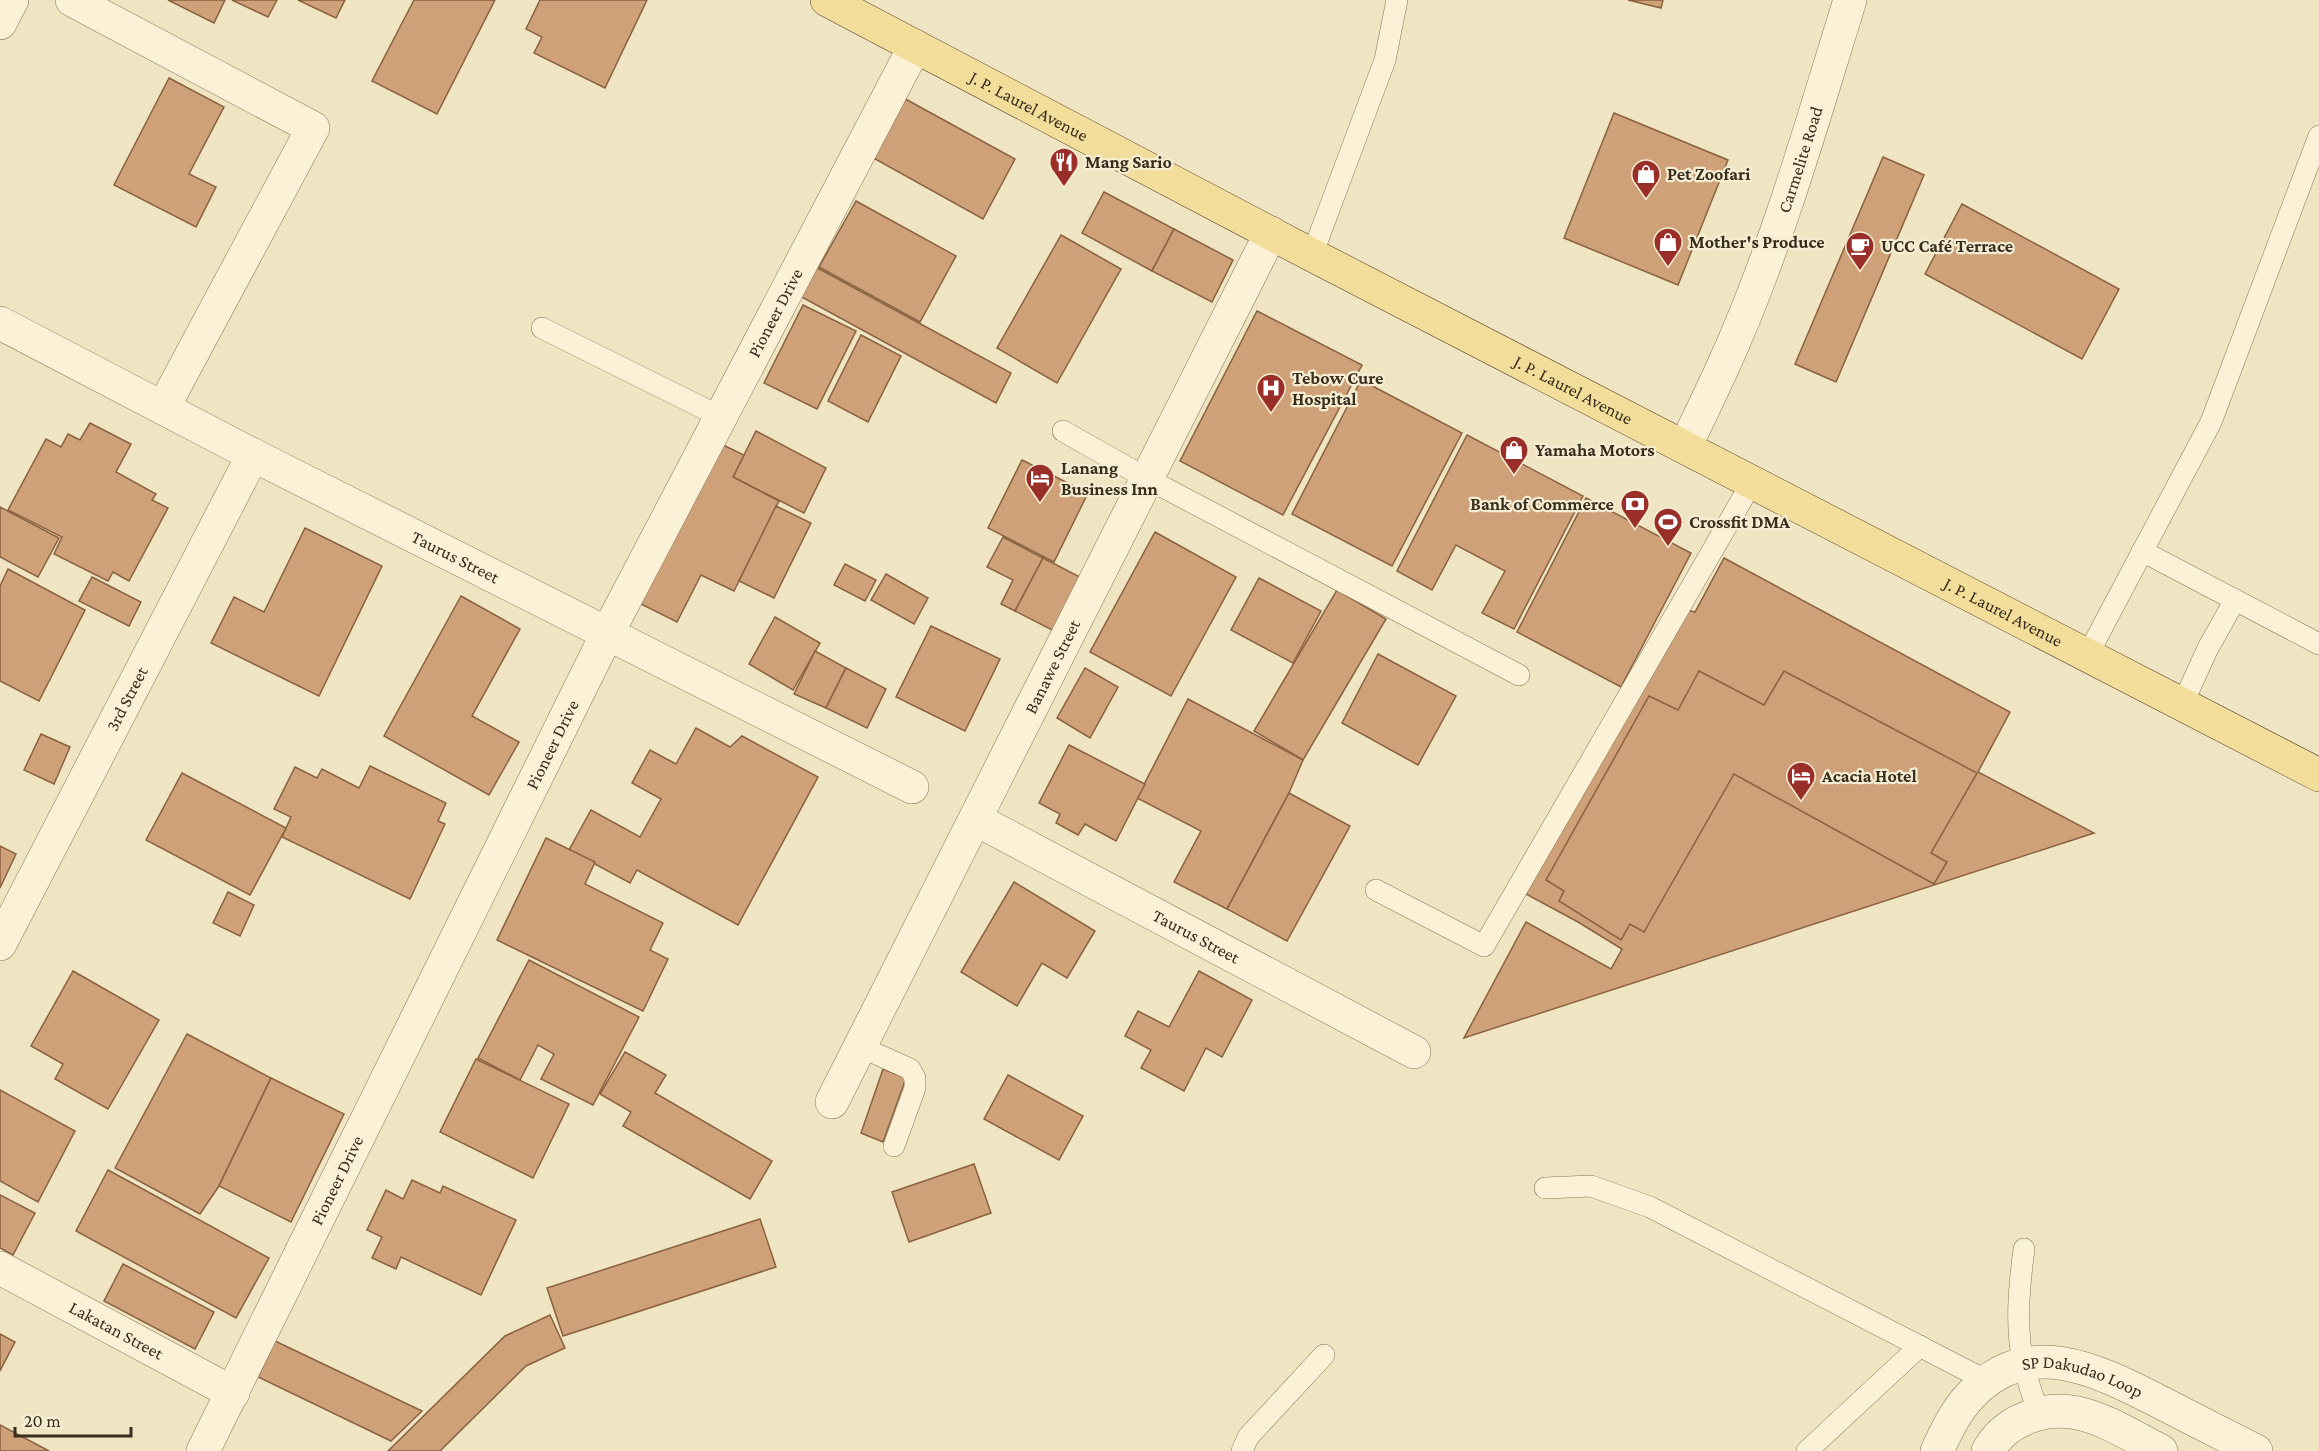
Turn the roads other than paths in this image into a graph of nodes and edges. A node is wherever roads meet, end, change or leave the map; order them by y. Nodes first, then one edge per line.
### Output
1 (12, 0) edge
2 (72, 0) edge
3 (827, 0) edge
4 (1397, 0) edge
5 (1850, 0) edge
6 (0, 22) edge
7 (915, 46) junction
8 (2319, 136) edge
9 (1271, 233) junction
10 (1312, 255) junction
11 (0, 323) edge
12 (542, 328) dead end
13 (163, 408) junction
14 (721, 417) junction
15 (1062, 431) dead end
16 (1685, 447) junction
17 (253, 455) junction
18 (1146, 478) junction
19 (1752, 482) junction
20 (2142, 551) junction
21 (2235, 600) junction
22 (608, 632) junction
23 (2319, 644) edge
24 (2086, 656) junction
25 (1519, 675) dead end
26 (2182, 705) junction
27 (2319, 775) edge
28 (912, 787) dead end
29 (977, 820) junction
30 (1376, 890) dead end
31 (0, 944) edge
32 (861, 1047) junction
33 (1414, 1052) dead end
34 (832, 1102) dead end
35 (894, 1146) dead end
36 (1545, 1188) dead end
37 (2024, 1249) dead end
38 (0, 1268) edge
39 (1920, 1346) junction
40 (1324, 1355) dead end
41 (2024, 1365) junction
42 (1987, 1381) junction
43 (233, 1393) junction
44 (2038, 1412) junction
45 (203, 1451) edge
46 (1242, 1451) edge
47 (1807, 1451) edge
48 (1937, 1451) edge
49 (1988, 1451) edge
50 (2161, 1451) edge
51 (2256, 1451) edge

1 - 6 street
2 - 13 street
3 - 7 main road, J. P. Laurel Avenue
4 - 10 lane
5 - 16 street, Carmelite Road
7 - 9 main road, J. P. Laurel Avenue
7 - 14 street, Pioneer Drive
8 - 20 lane
9 - 10 main road, J. P. Laurel Avenue
9 - 18 street, Banawe Street
10 - 16 main road, J. P. Laurel Avenue
11 - 13 street, Taurus Street
12 - 14 lane
13 - 17 street, Taurus Street
14 - 22 street, Pioneer Drive
15 - 18 lane
16 - 19 main road, J. P. Laurel Avenue
17 - 22 street, Taurus Street
17 - 31 street, 3rd Street
18 - 25 lane
18 - 29 street, Banawe Street
19 - 24 main road, J. P. Laurel Avenue
19 - 30 lane
20 - 21 lane
20 - 24 lane
21 - 23 lane
21 - 26 lane
22 - 28 street, Taurus Street
22 - 43 street, Pioneer Drive
24 - 26 main road, J. P. Laurel Avenue
26 - 27 main road, J. P. Laurel Avenue
29 - 32 street, Banawe Street
29 - 33 street, Taurus Street
32 - 34 street, Banawe Street
32 - 35 lane
36 - 39 lane
37 - 41 lane
38 - 43 street, Lakatan Street
39 - 42 lane
39 - 47 lane
40 - 46 lane
41 - 42 street, SP Dakudao Loop
41 - 44 lane
41 - 51 street, SP Dakudao Loop
42 - 48 street, SP Dakudao Loop
43 - 45 street, Pioneer Drive
44 - 49 street, SP Dakudao Loop
44 - 50 street, SP Dakudao Loop

